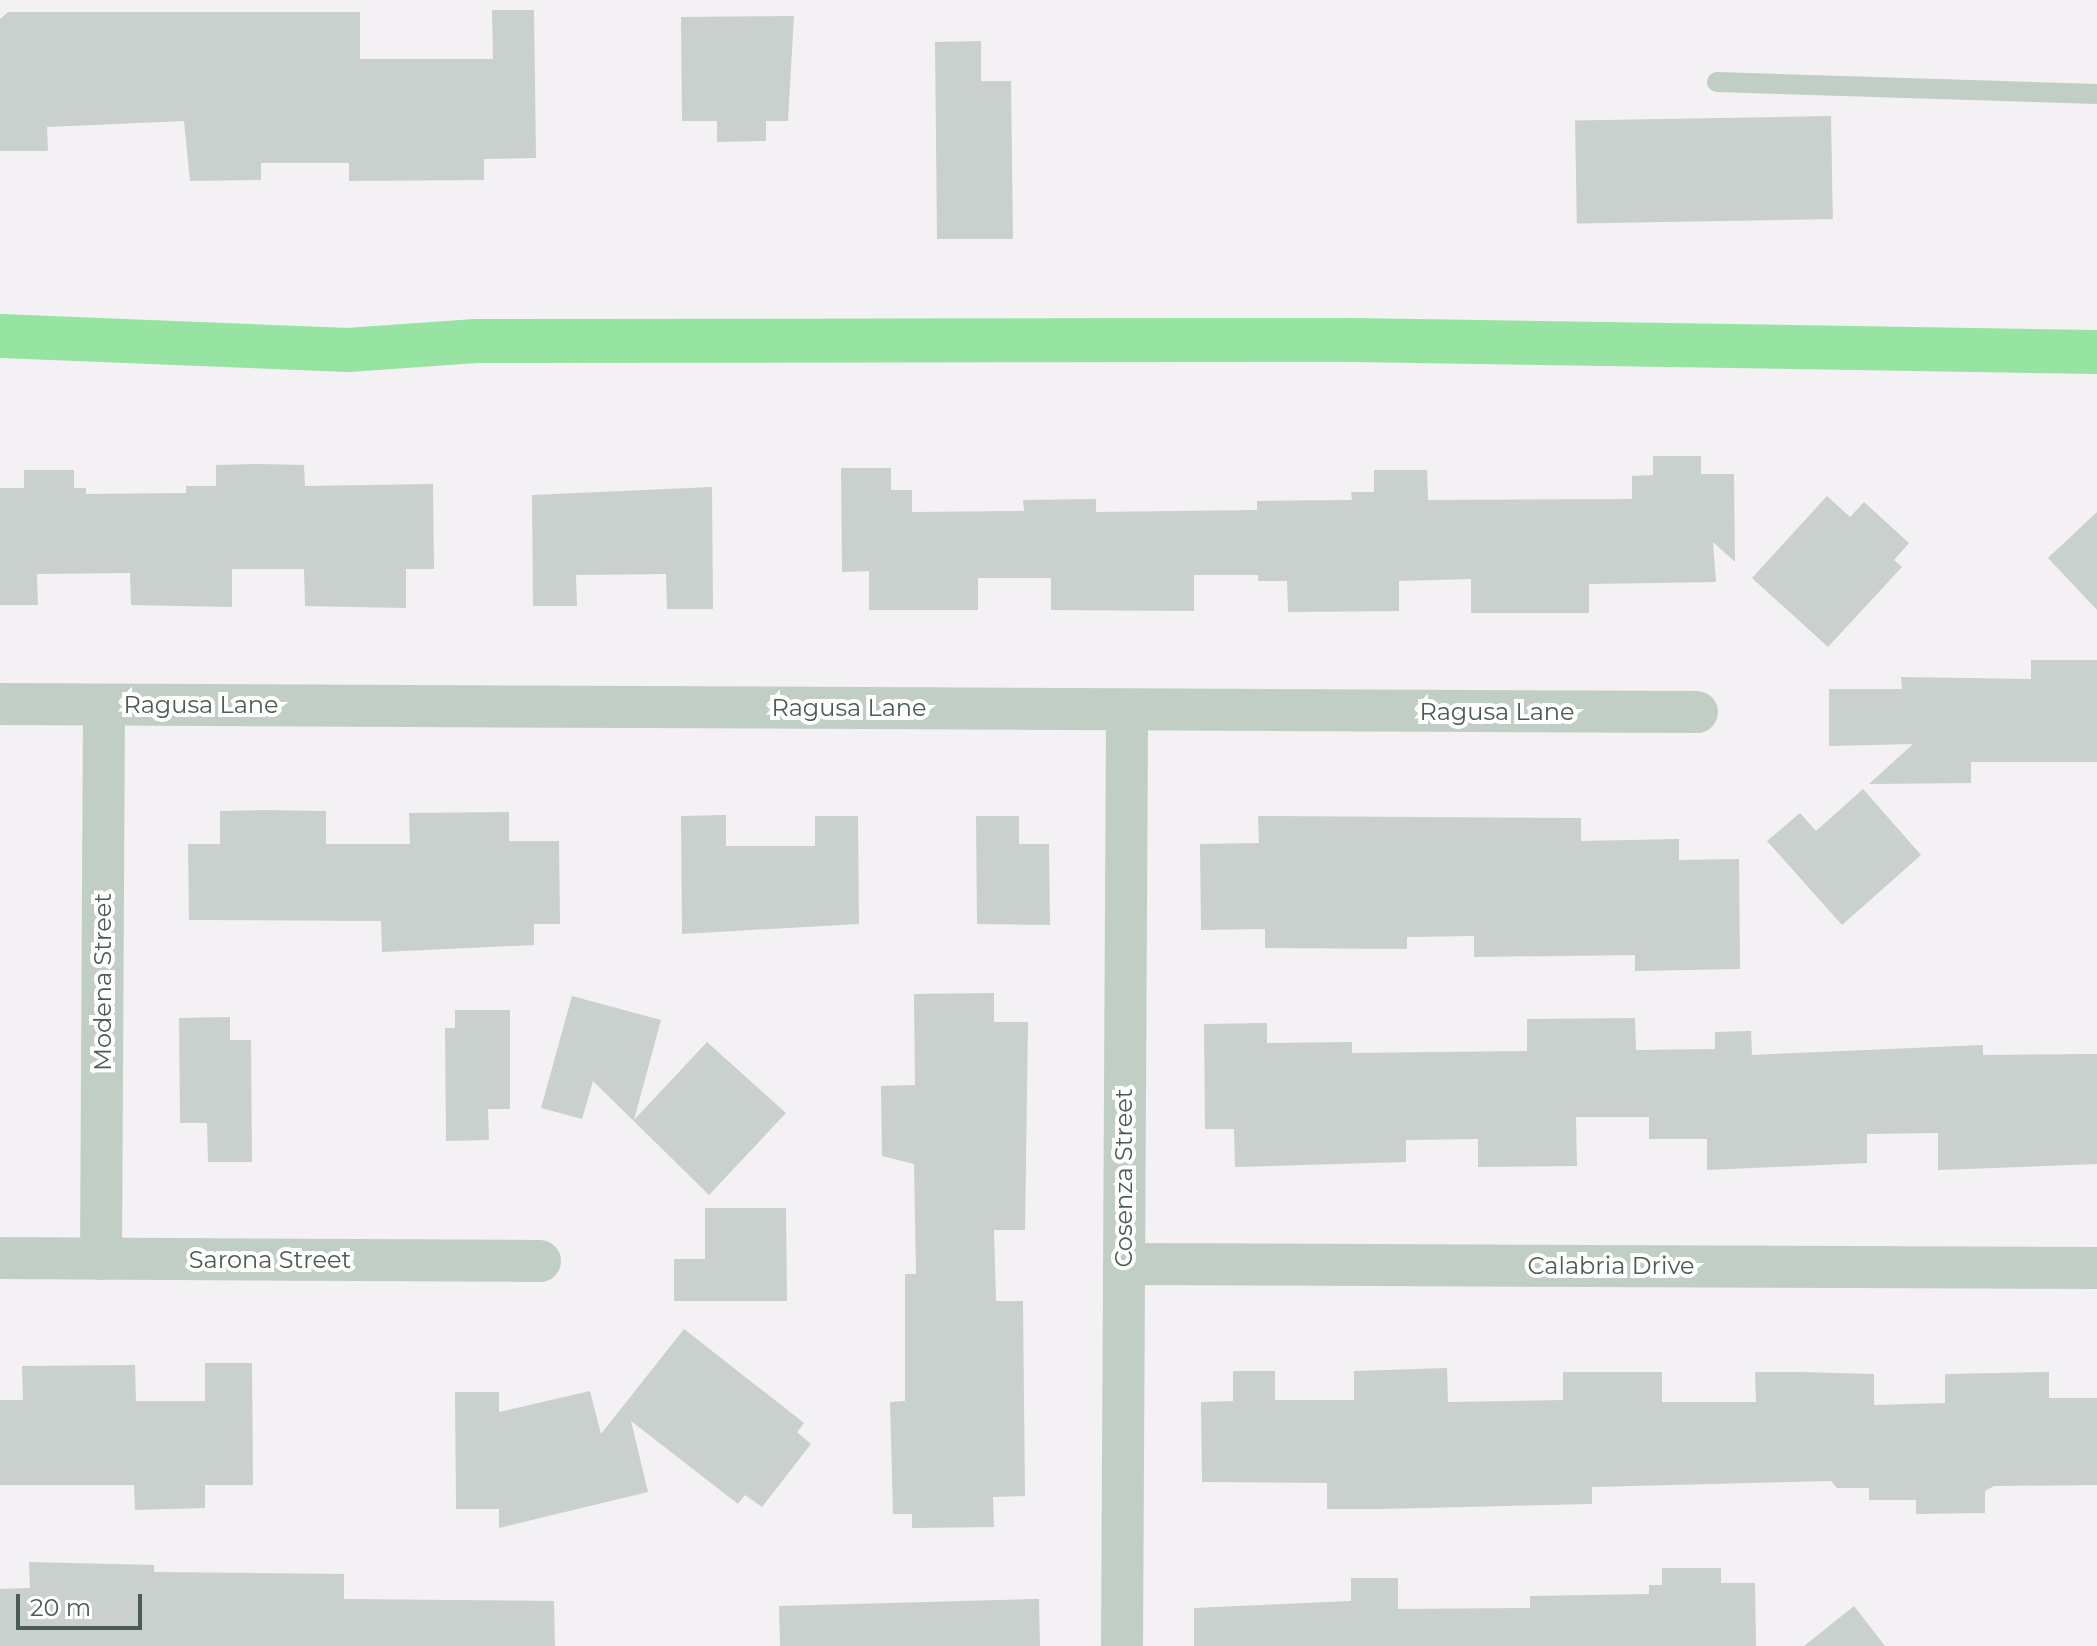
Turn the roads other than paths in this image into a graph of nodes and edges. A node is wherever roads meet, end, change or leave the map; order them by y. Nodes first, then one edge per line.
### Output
1 (1717, 82) dead end
2 (2097, 94) edge
3 (0, 704) edge
4 (104, 705) junction
5 (1127, 710) junction
6 (1697, 712) dead end
7 (0, 1258) edge
8 (101, 1259) junction
9 (540, 1261) dead end
10 (1124, 1264) junction
11 (2097, 1268) edge
12 (1122, 1646) edge

1 - 2 lane
3 - 4 street, Ragusa Lane
4 - 5 street, Ragusa Lane
4 - 8 street, Modena Street
5 - 6 street, Ragusa Lane
5 - 10 street, Cosenza Street
7 - 8 street, Sarona Street
8 - 9 street, Sarona Street
10 - 11 street, Calabria Drive
10 - 12 street, Cosenza Street

